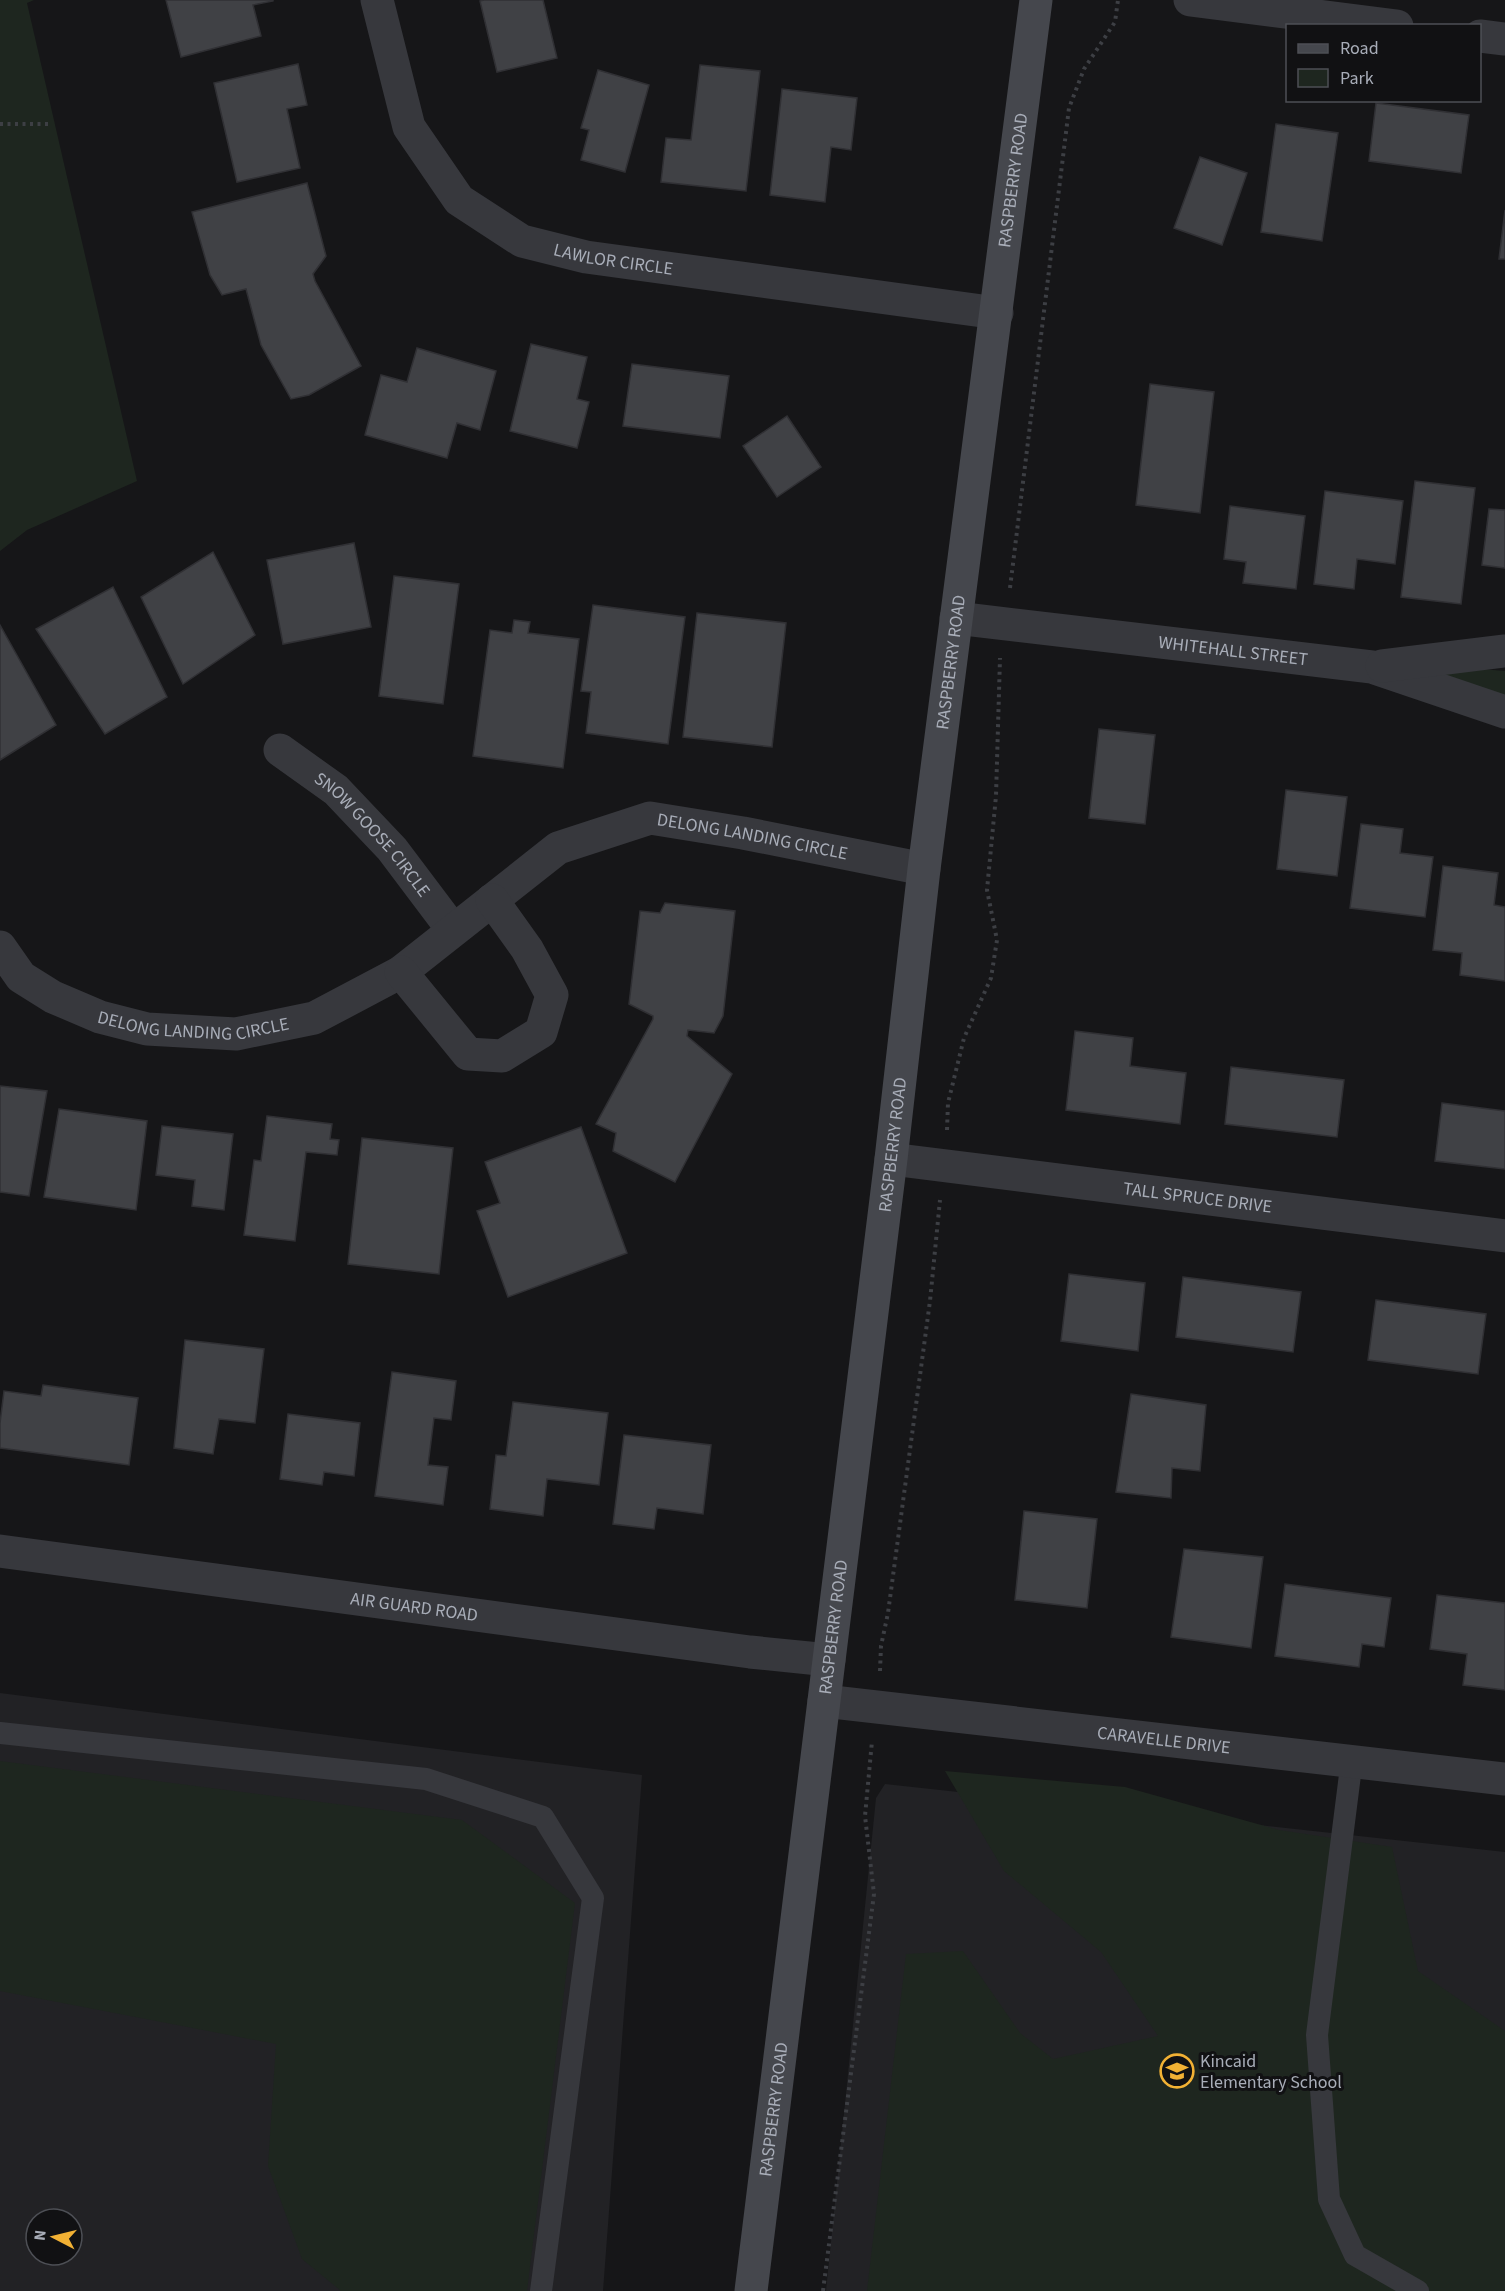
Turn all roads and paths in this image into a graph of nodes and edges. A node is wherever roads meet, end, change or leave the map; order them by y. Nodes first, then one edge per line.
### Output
1 (377, 0) edge
2 (1036, 0) edge
3 (1190, 0) edge
4 (1381, 24) edge
5 (1481, 36) edge
6 (1505, 39) edge
7 (0, 124) edge
8 (48, 124) dead end
9 (997, 313) junction
10 (956, 618) junction
11 (1505, 651) edge
12 (1372, 667) junction
13 (1505, 712) edge
14 (280, 750) dead end
15 (924, 869) junction
16 (492, 900) junction
17 (453, 930) junction
18 (0, 946) edge
19 (400, 972) junction
20 (891, 1159) junction
21 (1505, 1236) edge
22 (0, 1551) edge
23 (828, 1660) junction
24 (824, 1701) junction
25 (0, 1733) edge
26 (1352, 1760) junction
27 (1505, 1779) edge
28 (542, 2291) edge
29 (751, 2291) edge
30 (1418, 2291) edge

1 - 9 street, LAWLOR CIRCLE
2 - 9 main road, RASPBERRY ROAD
3 - 4 street
5 - 6 street
7 - 8 path
9 - 10 main road, RASPBERRY ROAD
10 - 12 street, WHITEHALL STREET
10 - 15 main road, RASPBERRY ROAD
11 - 12 street
12 - 13 street, WHITEHALL STREET
14 - 17 street, SNOW GOOSE CIRCLE
15 - 16 street, DELONG LANDING CIRCLE
15 - 20 main road, RASPBERRY ROAD
16 - 17 street, DELONG LANDING CIRCLE
16 - 19 street
17 - 19 street, DELONG LANDING CIRCLE
18 - 19 street, DELONG LANDING CIRCLE
20 - 21 street, TALL SPRUCE DRIVE
20 - 23 main road, RASPBERRY ROAD
22 - 23 street, AIR GUARD ROAD
23 - 24 main road, RASPBERRY ROAD
24 - 26 street, CARAVELLE DRIVE
24 - 29 main road, RASPBERRY ROAD
25 - 28 lane
26 - 27 street, CARAVELLE DRIVE
26 - 30 lane

